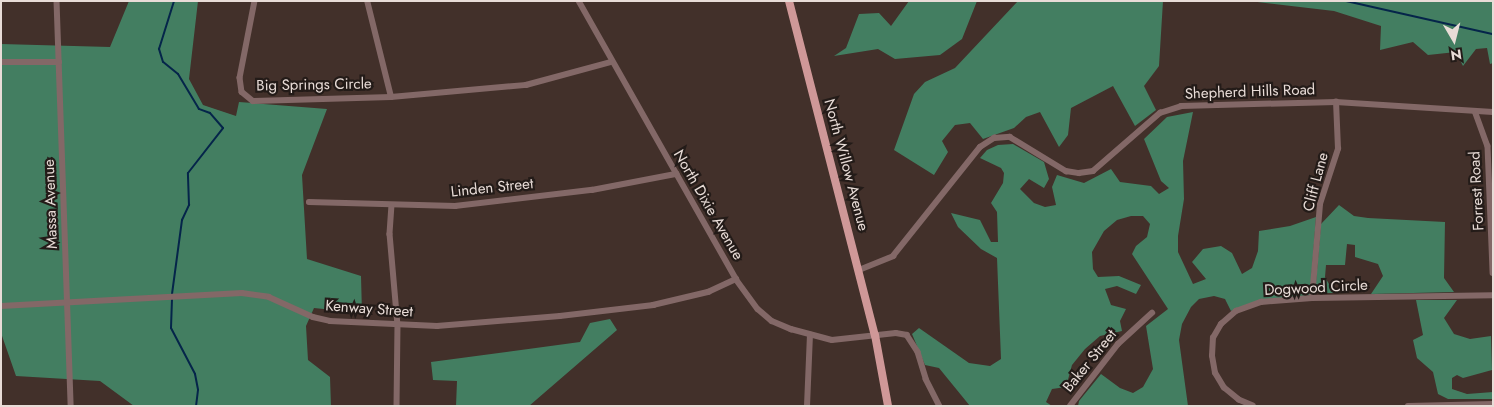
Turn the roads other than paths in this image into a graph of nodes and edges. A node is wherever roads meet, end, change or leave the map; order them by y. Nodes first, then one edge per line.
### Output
1 (57, 1) edge
2 (255, 1) edge
3 (367, 1) edge
4 (579, 1) edge
5 (789, 1) edge
6 (1, 62) edge
7 (59, 62) junction
8 (611, 62) junction
9 (391, 97) junction
10 (1336, 102) junction
11 (1475, 111) junction
12 (1493, 112) edge
13 (676, 174) junction
14 (308, 202) dead end
15 (392, 205) junction
16 (1492, 240) edge
17 (859, 270) junction
18 (1493, 273) edge
19 (736, 279) junction
20 (1493, 295) edge
21 (1312, 298) junction
22 (67, 304) junction
23 (1, 306) edge
24 (1152, 313) dead end
25 (398, 324) junction
26 (810, 335) junction
27 (876, 335) junction
28 (1493, 404) edge
29 (71, 406) edge
30 (397, 406) edge
31 (807, 406) edge
32 (888, 406) edge
33 (940, 406) edge
34 (1070, 406) edge
35 (1254, 406) edge
36 (1408, 406) edge

1 - 7 street, Massa Avenue
2 - 9 street, Big Springs Circle
3 - 9 street, Big Springs Circle
4 - 8 street, North Dixie Avenue
5 - 17 main road, North Willow Avenue
6 - 7 street
7 - 22 street, Massa Avenue
8 - 9 street, Big Springs Circle
8 - 13 street, North Dixie Avenue
10 - 11 street, Shepherd Hills Road
10 - 17 street, Shepherd Hills Road
10 - 21 street, Cliff Lane
11 - 12 street, Shepherd Hills Road
11 - 16 street, Forrest Road
13 - 15 street, Linden Street
13 - 19 street, North Dixie Avenue
14 - 15 street, Linden Street
15 - 25 street
16 - 18 street, Forrest Road
17 - 27 main road, North Willow Avenue
19 - 25 street, Kenway Street
19 - 26 street, North Dixie Avenue
20 - 21 street, Dogwood Circle
21 - 35 street, Dogwood Circle
22 - 23 street, Kenway Street
22 - 25 street, Kenway Street
22 - 29 street, Massa Avenue
24 - 34 street, Baker Street
25 - 30 street
26 - 27 street, North Dixie Avenue
26 - 31 street
27 - 32 main road, North Willow Avenue
27 - 33 street, North Dixie Avenue
28 - 36 street

